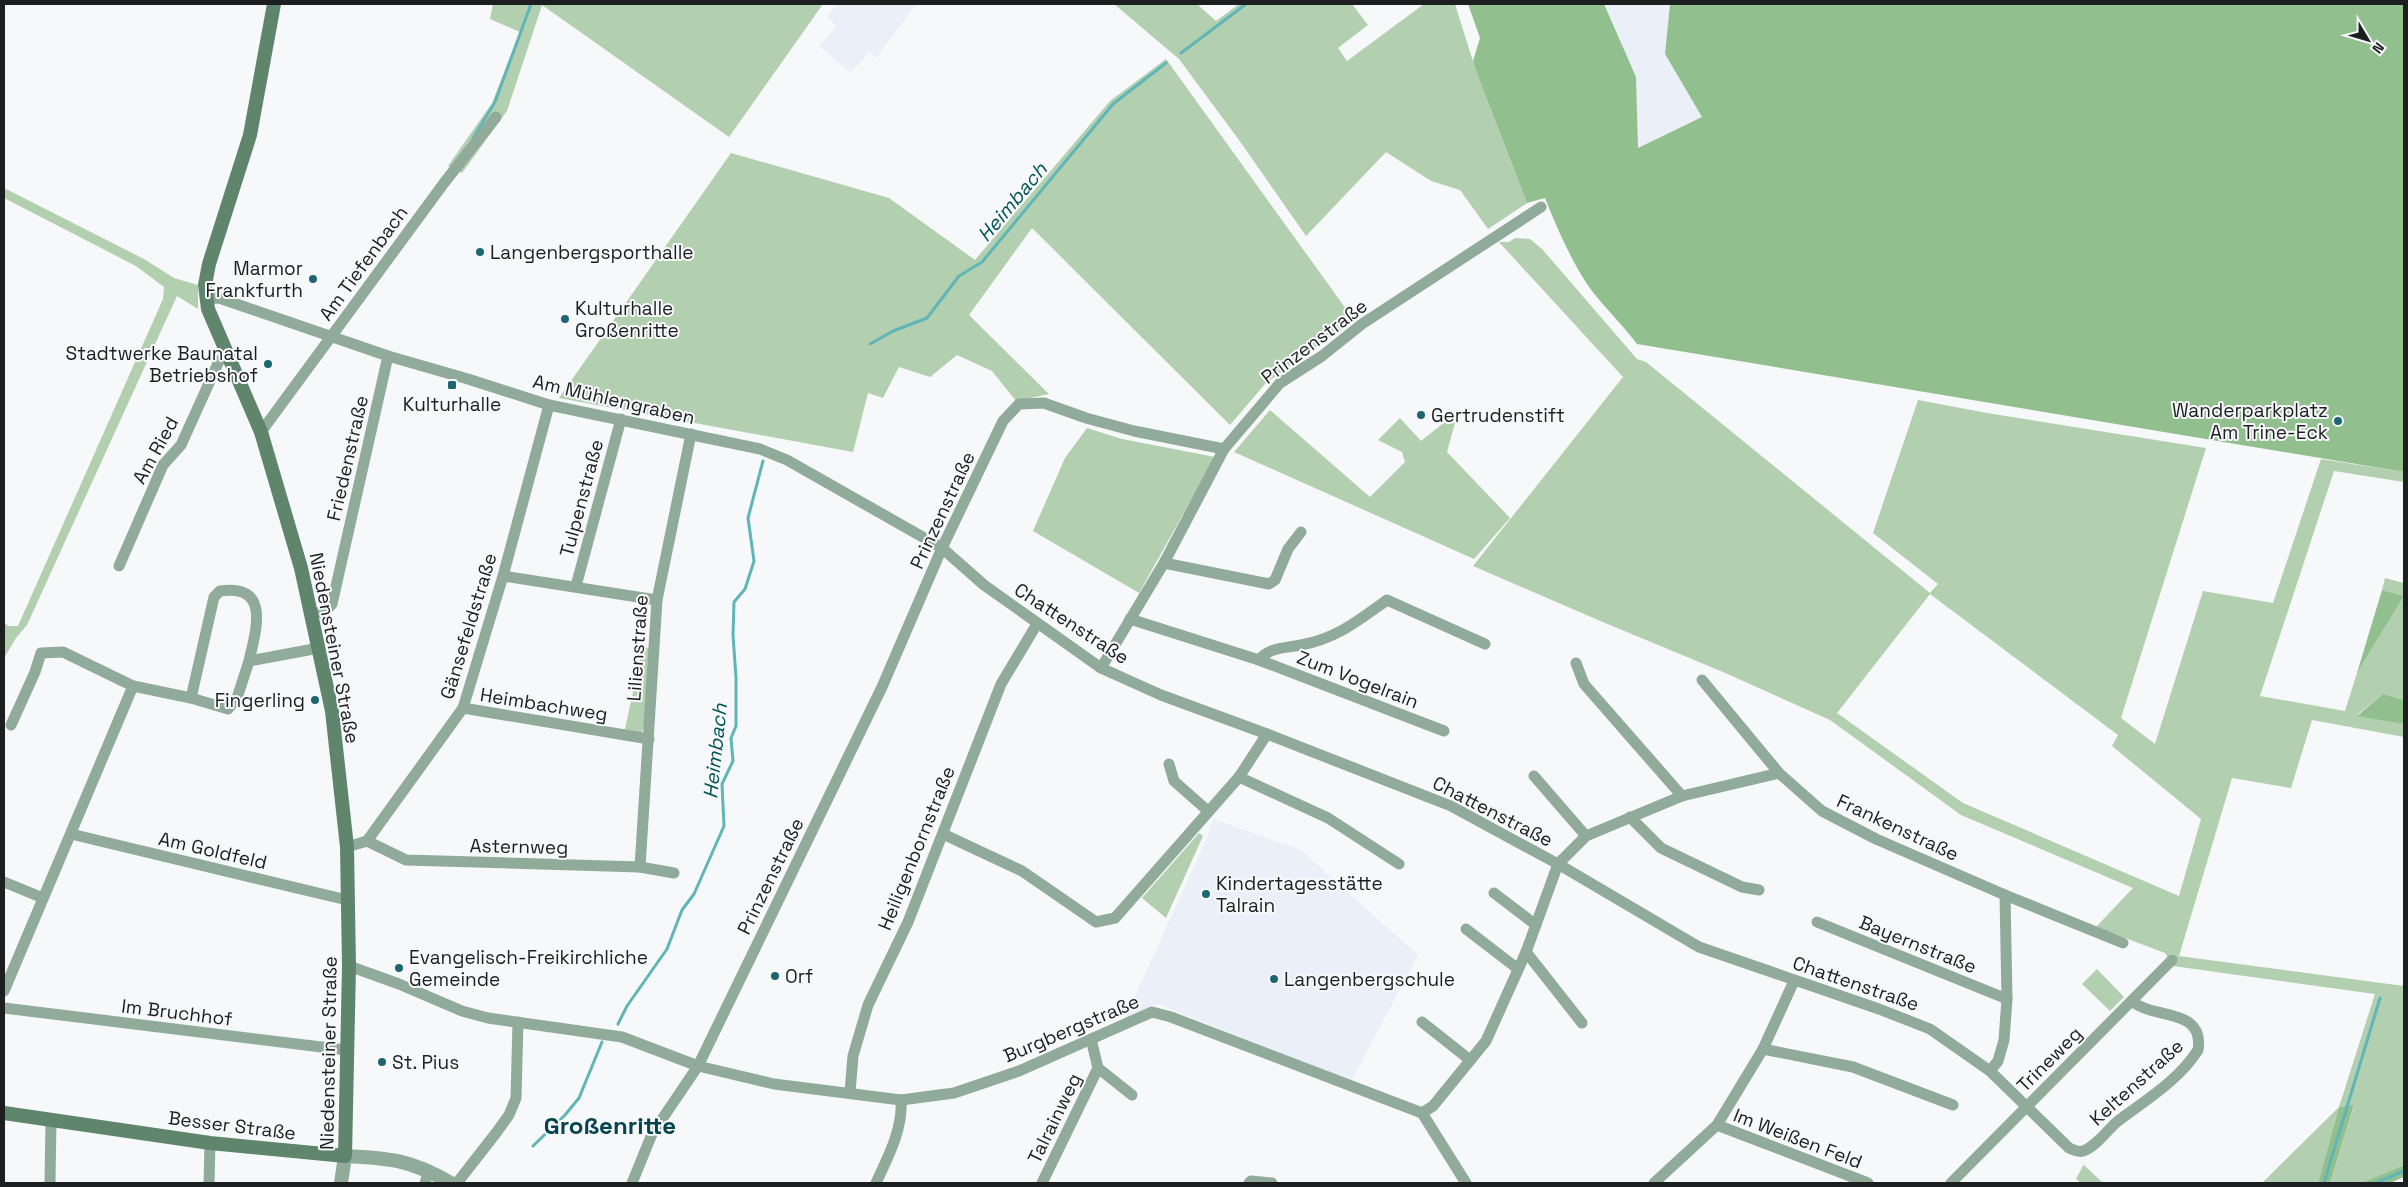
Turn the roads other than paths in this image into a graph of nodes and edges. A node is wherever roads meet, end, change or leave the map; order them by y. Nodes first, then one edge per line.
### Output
1 (274, 4) edge
2 (496, 117) dead end
3 (1540, 207) dead end
4 (206, 292) junction
5 (331, 336) junction
6 (228, 354) junction
7 (388, 356) junction
8 (549, 406) junction
9 (621, 419) junction
10 (261, 432) junction
11 (691, 434) junction
12 (1224, 449) junction
13 (1301, 532) dead end
14 (942, 548) junction
15 (1164, 563) junction
16 (119, 566) dead end
17 (502, 576) junction
18 (576, 586) junction
19 (657, 600) junction
20 (312, 614) junction
21 (1130, 619) junction
22 (1037, 624) junction
23 (1485, 644) dead end
24 (319, 648) junction
25 (1259, 660) junction
26 (249, 661) junction
27 (1576, 663) dead end
28 (1101, 668) junction
29 (1702, 680) dead end
30 (133, 686) junction
31 (191, 698) junction
32 (463, 708) junction
33 (11, 725) dead end
34 (1444, 732) dead end
35 (1268, 734) junction
36 (649, 739) junction
37 (1169, 764) dead end
38 (1779, 773) junction
39 (1534, 776) dead end
40 (1239, 777) junction
41 (1682, 796) junction
42 (1208, 811) junction
43 (1630, 817) junction
44 (71, 834) junction
45 (943, 834) junction
46 (1586, 836) junction
47 (367, 841) junction
48 (348, 847) junction
49 (1398, 864) dead end
50 (1558, 864) junction
51 (640, 867) junction
52 (674, 873) dead end
53 (4, 882) edge
54 (1759, 890) dead end
55 (1494, 893) dead end
56 (2005, 895) junction
57 (43, 898) junction
58 (347, 900) junction
59 (1817, 922) dead end
60 (1536, 925) junction
61 (1466, 929) dead end
62 (2123, 943) dead end
63 (1526, 952) junction
64 (2172, 960) dead end
65 (349, 966) junction
66 (1518, 968) junction
67 (1794, 981) junction
68 (4, 992) edge
69 (2007, 999) junction
70 (2132, 1001) junction
71 (4, 1008) edge
72 (518, 1022) junction
73 (1422, 1022) dead end
74 (1582, 1023) dead end
75 (1092, 1039) junction
76 (1763, 1049) junction
77 (346, 1050) junction
78 (1470, 1060) junction
79 (698, 1066) junction
80 (1098, 1068) junction
81 (1990, 1071) junction
82 (850, 1092) junction
83 (1132, 1095) dead end
84 (901, 1100) junction
85 (1954, 1105) dead end
86 (2026, 1108) junction
87 (4, 1113) edge
88 (1422, 1113) junction
89 (51, 1120) junction
90 (1717, 1125) junction
91 (210, 1143) junction
92 (345, 1156) junction
93 (427, 1177) edge
94 (50, 1183) edge
95 (209, 1183) edge
96 (341, 1183) edge
97 (451, 1183) edge
98 (457, 1183) edge
99 (632, 1183) edge
100 (876, 1183) edge
101 (1042, 1183) edge
102 (1249, 1183) edge
103 (1272, 1183) edge
104 (1466, 1183) edge
105 (1654, 1183) edge
106 (1868, 1183) edge
107 (1951, 1183) edge

1 - 4 main road
2 - 5 street, Am Tiefenbach
3 - 12 street, Prinzenstraße
4 - 5 street, Am Mühlengraben
4 - 6 main road, Niedensteiner Straße
5 - 7 street, Am Mühlengraben
5 - 10 street, Am Tiefenbach
6 - 10 main road, Niedensteiner Straße
6 - 16 street, Am Ried
7 - 8 street, Am Mühlengraben
7 - 20 street, Friedenstraße
8 - 9 street, Am Mühlengraben
8 - 17 street, Gänsefeldstraße
9 - 11 street, Am Mühlengraben
9 - 18 street, Tulpenstraße
10 - 20 main road, Niedensteiner Straße
11 - 14 street, Am Mühlengraben
11 - 19 street, Lilienstraße
12 - 14 street, Prinzenstraße
12 - 15 street
13 - 15 street
14 - 22 street, Chattenstraße
14 - 79 street, Prinzenstraße
15 - 21 street
17 - 18 street
17 - 32 street, Gänsefeldstraße
18 - 19 street
19 - 36 street, Lilienstraße
20 - 24 main road, Niedensteiner Straße
21 - 25 street, Zum Vogelrain
21 - 28 street
22 - 28 street, Chattenstraße
22 - 45 street, Heiligenbornstraße
23 - 25 street, Zum Vogelrain
24 - 26 street
24 - 48 main road, Niedensteiner Straße
25 - 34 street, Zum Vogelrain
26 - 31 street
26 - 31 street
27 - 41 street
28 - 35 street, Chattenstraße
29 - 38 street, Frankenstraße
30 - 31 street
30 - 33 street
30 - 44 street
32 - 36 street, Heimbachweg
32 - 47 street, Gänsefeldstraße
35 - 40 street
35 - 50 street, Chattenstraße
36 - 51 street, Lilienstraße
37 - 42 street
38 - 41 street
38 - 56 street, Frankenstraße
39 - 46 street
40 - 42 street
40 - 49 street
41 - 43 street
42 - 45 street
43 - 46 street
43 - 54 street
44 - 57 street
44 - 58 street, Am Goldfeld
45 - 82 street, Heiligenbornstraße
46 - 50 street
47 - 48 street
47 - 51 street, Asternweg
48 - 58 main road, Niedensteiner Straße
50 - 60 street
50 - 67 street, Chattenstraße
51 - 52 street, Asternweg
53 - 57 street
55 - 60 street
56 - 62 street, Frankenstraße
56 - 69 street, Bayernstraße
57 - 68 street
58 - 65 main road, Niedensteiner Straße
59 - 69 street, Bayernstraße
60 - 63 street
61 - 66 street
63 - 66 street
63 - 74 street
64 - 70 street, Trineweg
65 - 72 street, Burgbergstraße
65 - 77 main road, Niedensteiner Straße
66 - 78 street
67 - 76 street
67 - 81 street, Chattenstraße
69 - 81 street, Bayernstraße
70 - 86 street, Trineweg
70 - 86 street, Keltenstraße
71 - 77 street, Im Bruchhof
72 - 79 street, Burgbergstraße
72 - 98 street
73 - 78 street
75 - 80 street, Talrainweg
75 - 84 street, Burgbergstraße
75 - 88 street, Burgbergstraße
76 - 85 street
76 - 90 street
77 - 92 main road, Niedensteiner Straße
78 - 88 street
79 - 82 street, Burgbergstraße
79 - 99 street, Prinzenstraße
80 - 83 street, Talrainweg
80 - 101 street, Talrainweg
81 - 86 street, Chattenstraße
82 - 84 street, Burgbergstraße
84 - 100 street
86 - 107 street, Trineweg
87 - 89 main road, Besser Straße
88 - 104 street
89 - 91 main road, Besser Straße
89 - 94 street
90 - 105 street
90 - 106 street, Im Weißen Feld
91 - 92 main road, Besser Straße
91 - 95 street
92 - 93 street, Besser Straße
92 - 96 street, Niedensteiner Straße
93 - 97 street, Besser Straße
102 - 103 street

